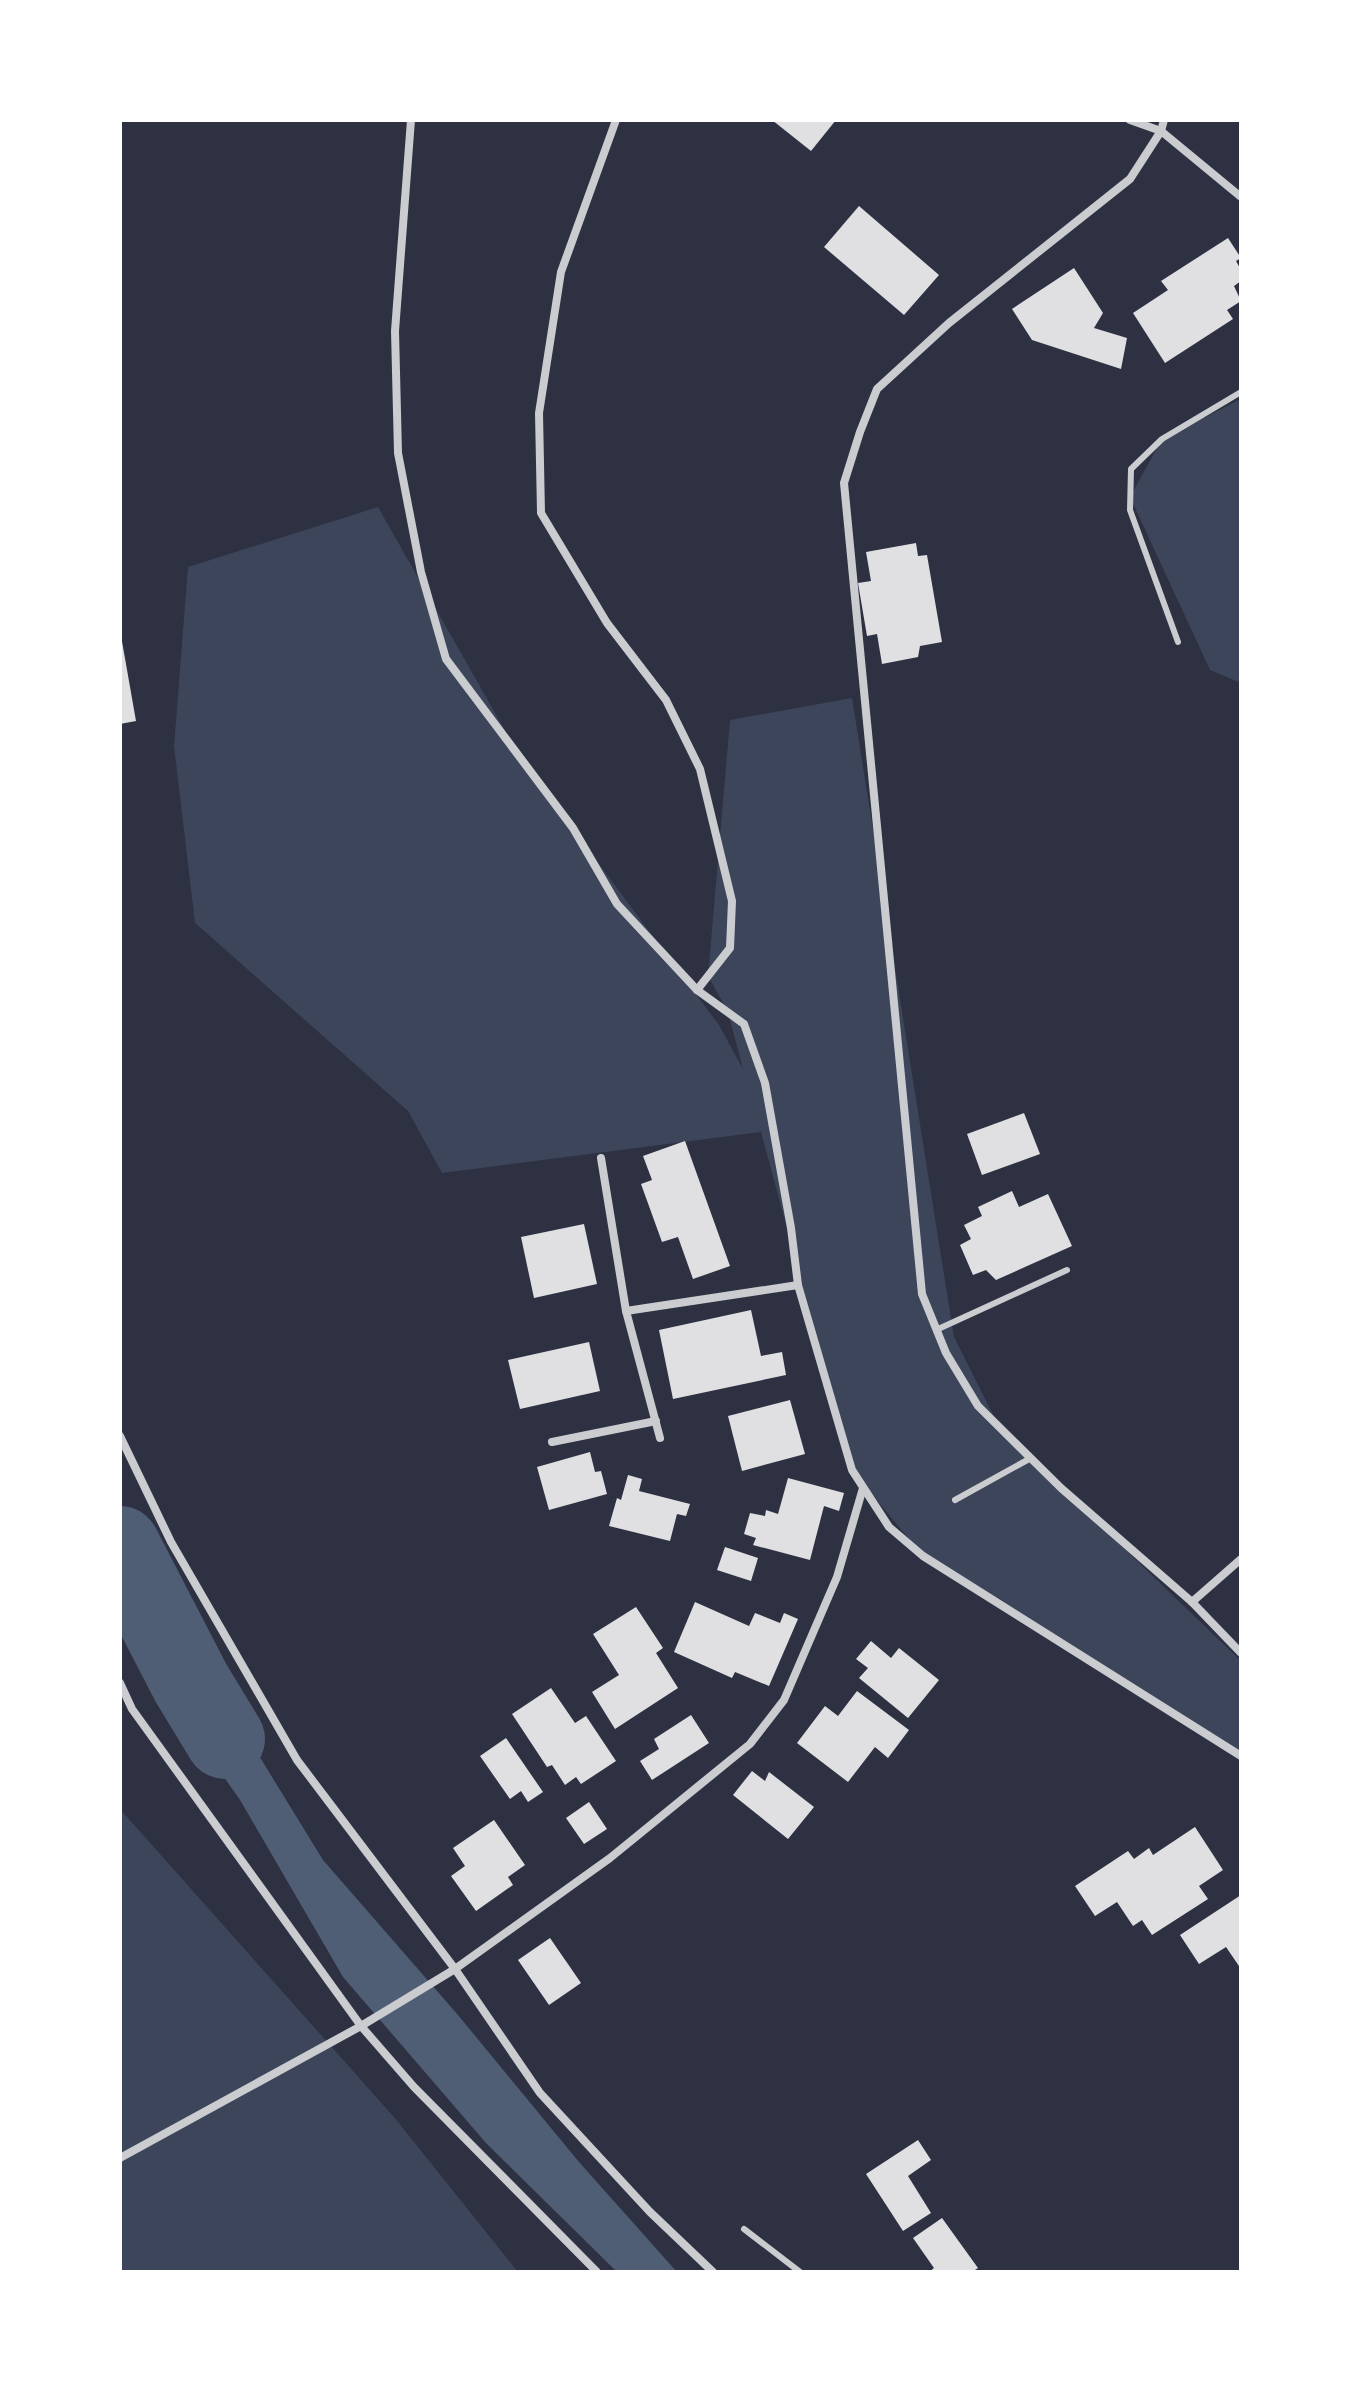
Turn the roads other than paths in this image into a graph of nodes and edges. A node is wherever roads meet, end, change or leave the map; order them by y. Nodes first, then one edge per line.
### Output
1 (411, 120) edge
2 (616, 120) edge
3 (1130, 120) edge
4 (1164, 120) edge
5 (1161, 131) junction
6 (1241, 197) edge
7 (1241, 392) edge
8 (1178, 642) dead end
9 (697, 990) junction
10 (601, 1158) dead end
11 (1067, 1270) dead end
12 (798, 1285) junction
13 (626, 1311) junction
14 (936, 1330) junction
15 (656, 1421) junction
16 (120, 1436) edge
17 (660, 1438) dead end
18 (552, 1442) dead end
19 (1031, 1458) junction
20 (863, 1488) junction
21 (955, 1500) dead end
22 (1241, 1559) edge
23 (1192, 1602) junction
24 (1241, 1653) edge
25 (120, 1683) edge
26 (1241, 1756) edge
27 (455, 1969) junction
28 (361, 2026) junction
29 (120, 2158) edge
30 (744, 2229) dead end
31 (597, 2272) edge
32 (713, 2272) edge
33 (800, 2272) edge

1 - 9 street
2 - 9 street
3 - 5 street
4 - 5 street
5 - 6 street
5 - 14 street
7 - 8 lane
9 - 12 street
10 - 13 street
11 - 14 lane
12 - 13 street
12 - 20 street
13 - 15 street
14 - 19 street
15 - 17 street
15 - 18 street
16 - 27 street
19 - 21 lane
19 - 23 street
20 - 26 street
20 - 27 street
22 - 23 street
23 - 24 street
25 - 28 street
27 - 28 street
27 - 32 street
28 - 29 street
28 - 31 street
30 - 33 lane

